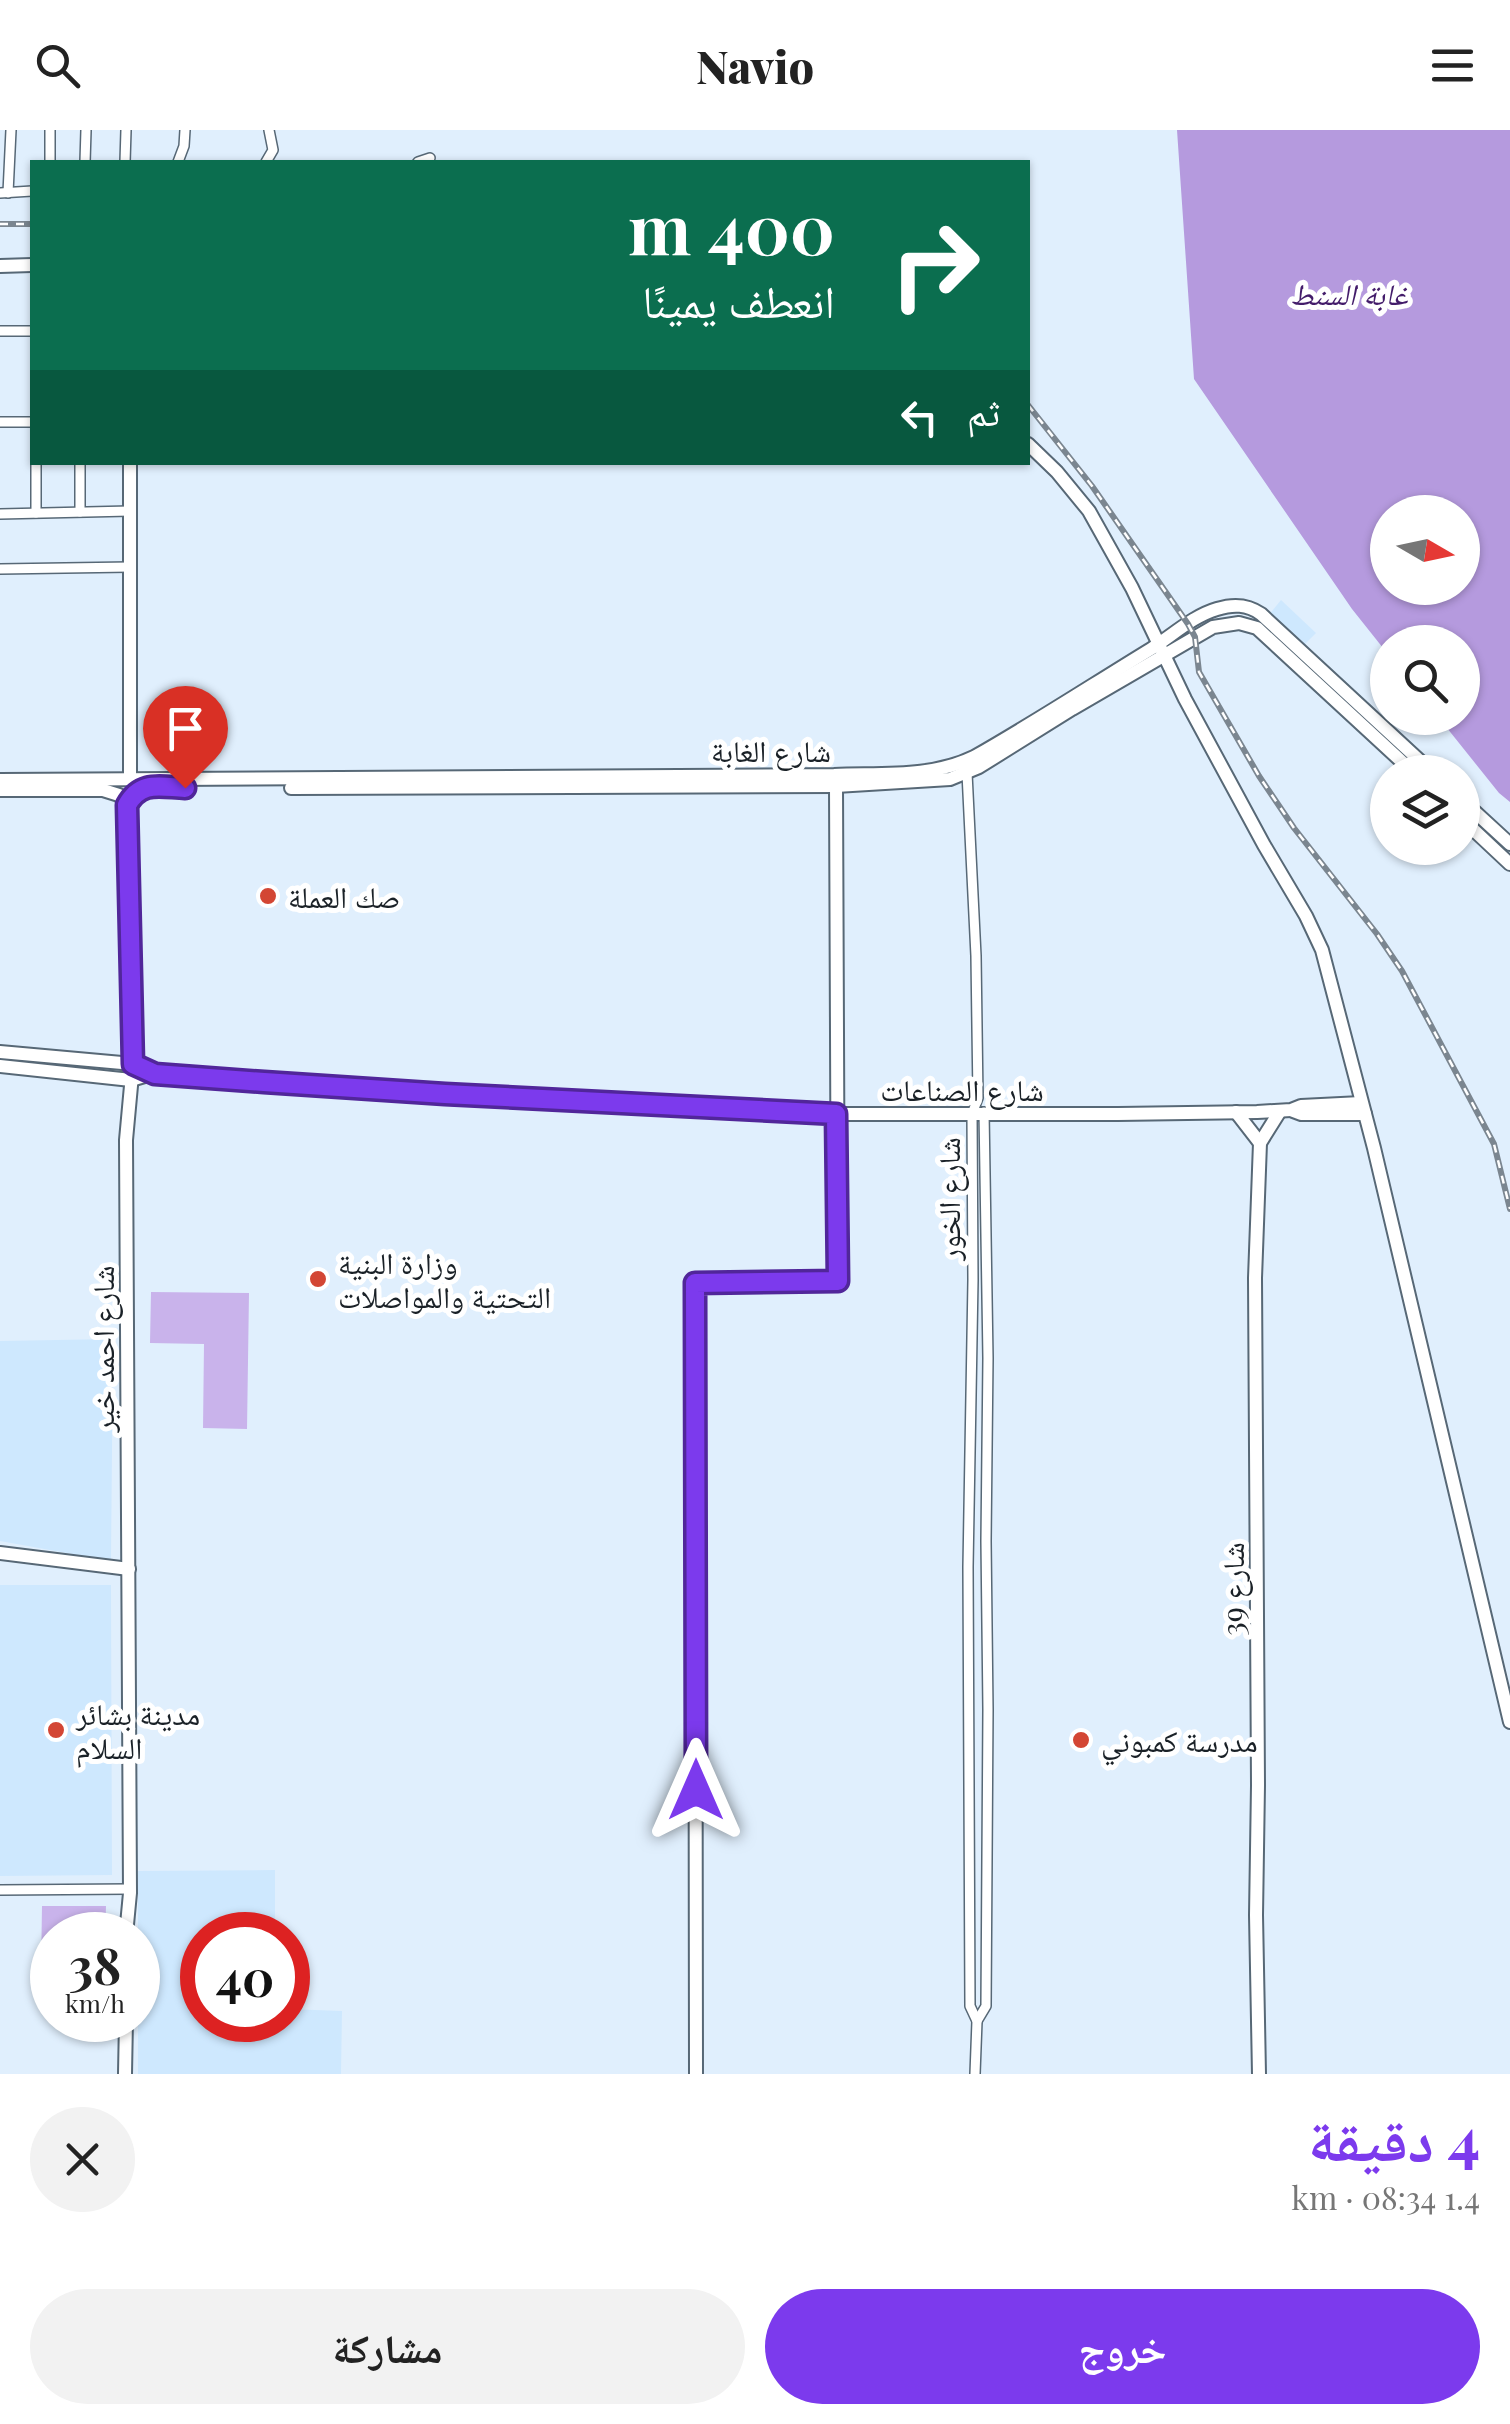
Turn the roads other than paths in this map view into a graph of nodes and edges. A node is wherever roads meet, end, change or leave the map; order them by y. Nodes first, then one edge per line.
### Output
1 (11, 130) edge
2 (50, 130) edge
3 (86, 130) edge
4 (126, 130) edge
5 (185, 130) edge
6 (270, 130) edge
7 (430, 158) dead end
8 (50, 160) edge
9 (85, 160) edge
10 (125, 160) edge
11 (179, 160) edge
12 (267, 160) edge
13 (424, 160) edge
14 (30, 191) edge
15 (4, 193) edge
16 (30, 265) edge
17 (0, 266) edge
18 (0, 331) edge
19 (30, 331) edge
20 (0, 422) edge
21 (30, 422) edge
22 (1030, 446) edge
23 (36, 465) edge
24 (80, 465) edge
25 (130, 465) edge
26 (130, 511) junction
27 (80, 512) junction
28 (36, 513) junction
29 (0, 514) edge
30 (130, 567) junction
31 (0, 569) edge
32 (1162, 649) junction
33 (1395, 755) edge
34 (1414, 755) edge
35 (967, 772) junction
36 (0, 780) edge
37 (130, 780) junction
38 (49, 784) junction
39 (836, 786) junction
40 (0, 790) edge
41 (127, 805) junction
42 (1480, 816) edge
43 (1480, 836) edge
44 (1510, 844) edge
45 (1510, 864) edge
46 (0, 1052) edge
47 (133, 1064) junction
48 (0, 1066) edge
49 (1352, 1068) junction
50 (155, 1074) junction
51 (131, 1080) junction
52 (1320, 1105) junction
53 (1363, 1108) junction
54 (1285, 1110) junction
55 (1236, 1112) junction
56 (836, 1114) junction
57 (978, 1114) junction
58 (1260, 1143) junction
59 (972, 1358) junction
60 (988, 1358) junction
61 (0, 1553) edge
62 (129, 1569) junction
63 (969, 1710) junction
64 (988, 1710) junction
65 (1510, 1722) edge
66 (0, 1890) edge
67 (130, 1891) junction
68 (130, 1912) edge
69 (976, 2021) junction
70 (126, 2042) edge
71 (133, 2042) edge
72 (125, 2074) edge
73 (133, 2074) edge
74 (696, 2074) edge
75 (975, 2074) edge
76 (1259, 2074) edge

1 - 15 street
2 - 8 street
3 - 9 street
4 - 10 street
5 - 11 street
6 - 12 street
7 - 13 street
14 - 15 street
16 - 17 street
18 - 19 street
20 - 21 street
22 - 32 street
23 - 28 street
24 - 27 street
25 - 26 street
26 - 27 street
26 - 30 street
27 - 28 street
28 - 29 street
30 - 31 street
30 - 37 street
32 - 33 street, شارع الغابة
32 - 34 street, شارع الغابة
32 - 35 street, شارع الغابة
32 - 37 street, شارع الغابة
32 - 49 street
35 - 39 street, شارع الغابة
35 - 57 street, شارع الخور
36 - 38 street, شارع الغابة
37 - 38 street, شارع الغابة
38 - 40 street, شارع الغابة
38 - 41 street, شارع الغابة
39 - 41 street, شارع الغابة
39 - 56 street
41 - 47 street, شارع احمد خير
42 - 44 street
43 - 45 street
46 - 47 street
47 - 50 street
47 - 51 street, شارع احمد خير
48 - 51 street
49 - 52 street
49 - 53 street
50 - 51 street
50 - 56 street, شارع الصناعات
51 - 62 street, شارع احمد خير
52 - 53 street
52 - 54 street
53 - 54 street
53 - 65 street
54 - 55 street, شارع الصناعات
54 - 58 street, شارع 39
55 - 57 street, شارع الصناعات
55 - 58 street
56 - 57 street, شارع الصناعات
56 - 74 street
57 - 59 street, شارع الخور
57 - 60 street
58 - 76 street, شارع 39
59 - 60 street
59 - 63 street, شارع الخور
60 - 64 street
61 - 62 street
62 - 67 street, شارع احمد خير
63 - 64 street
63 - 69 street
64 - 69 street
66 - 67 street
67 - 68 street, شارع احمد خير
69 - 75 street
70 - 72 street
71 - 73 street

